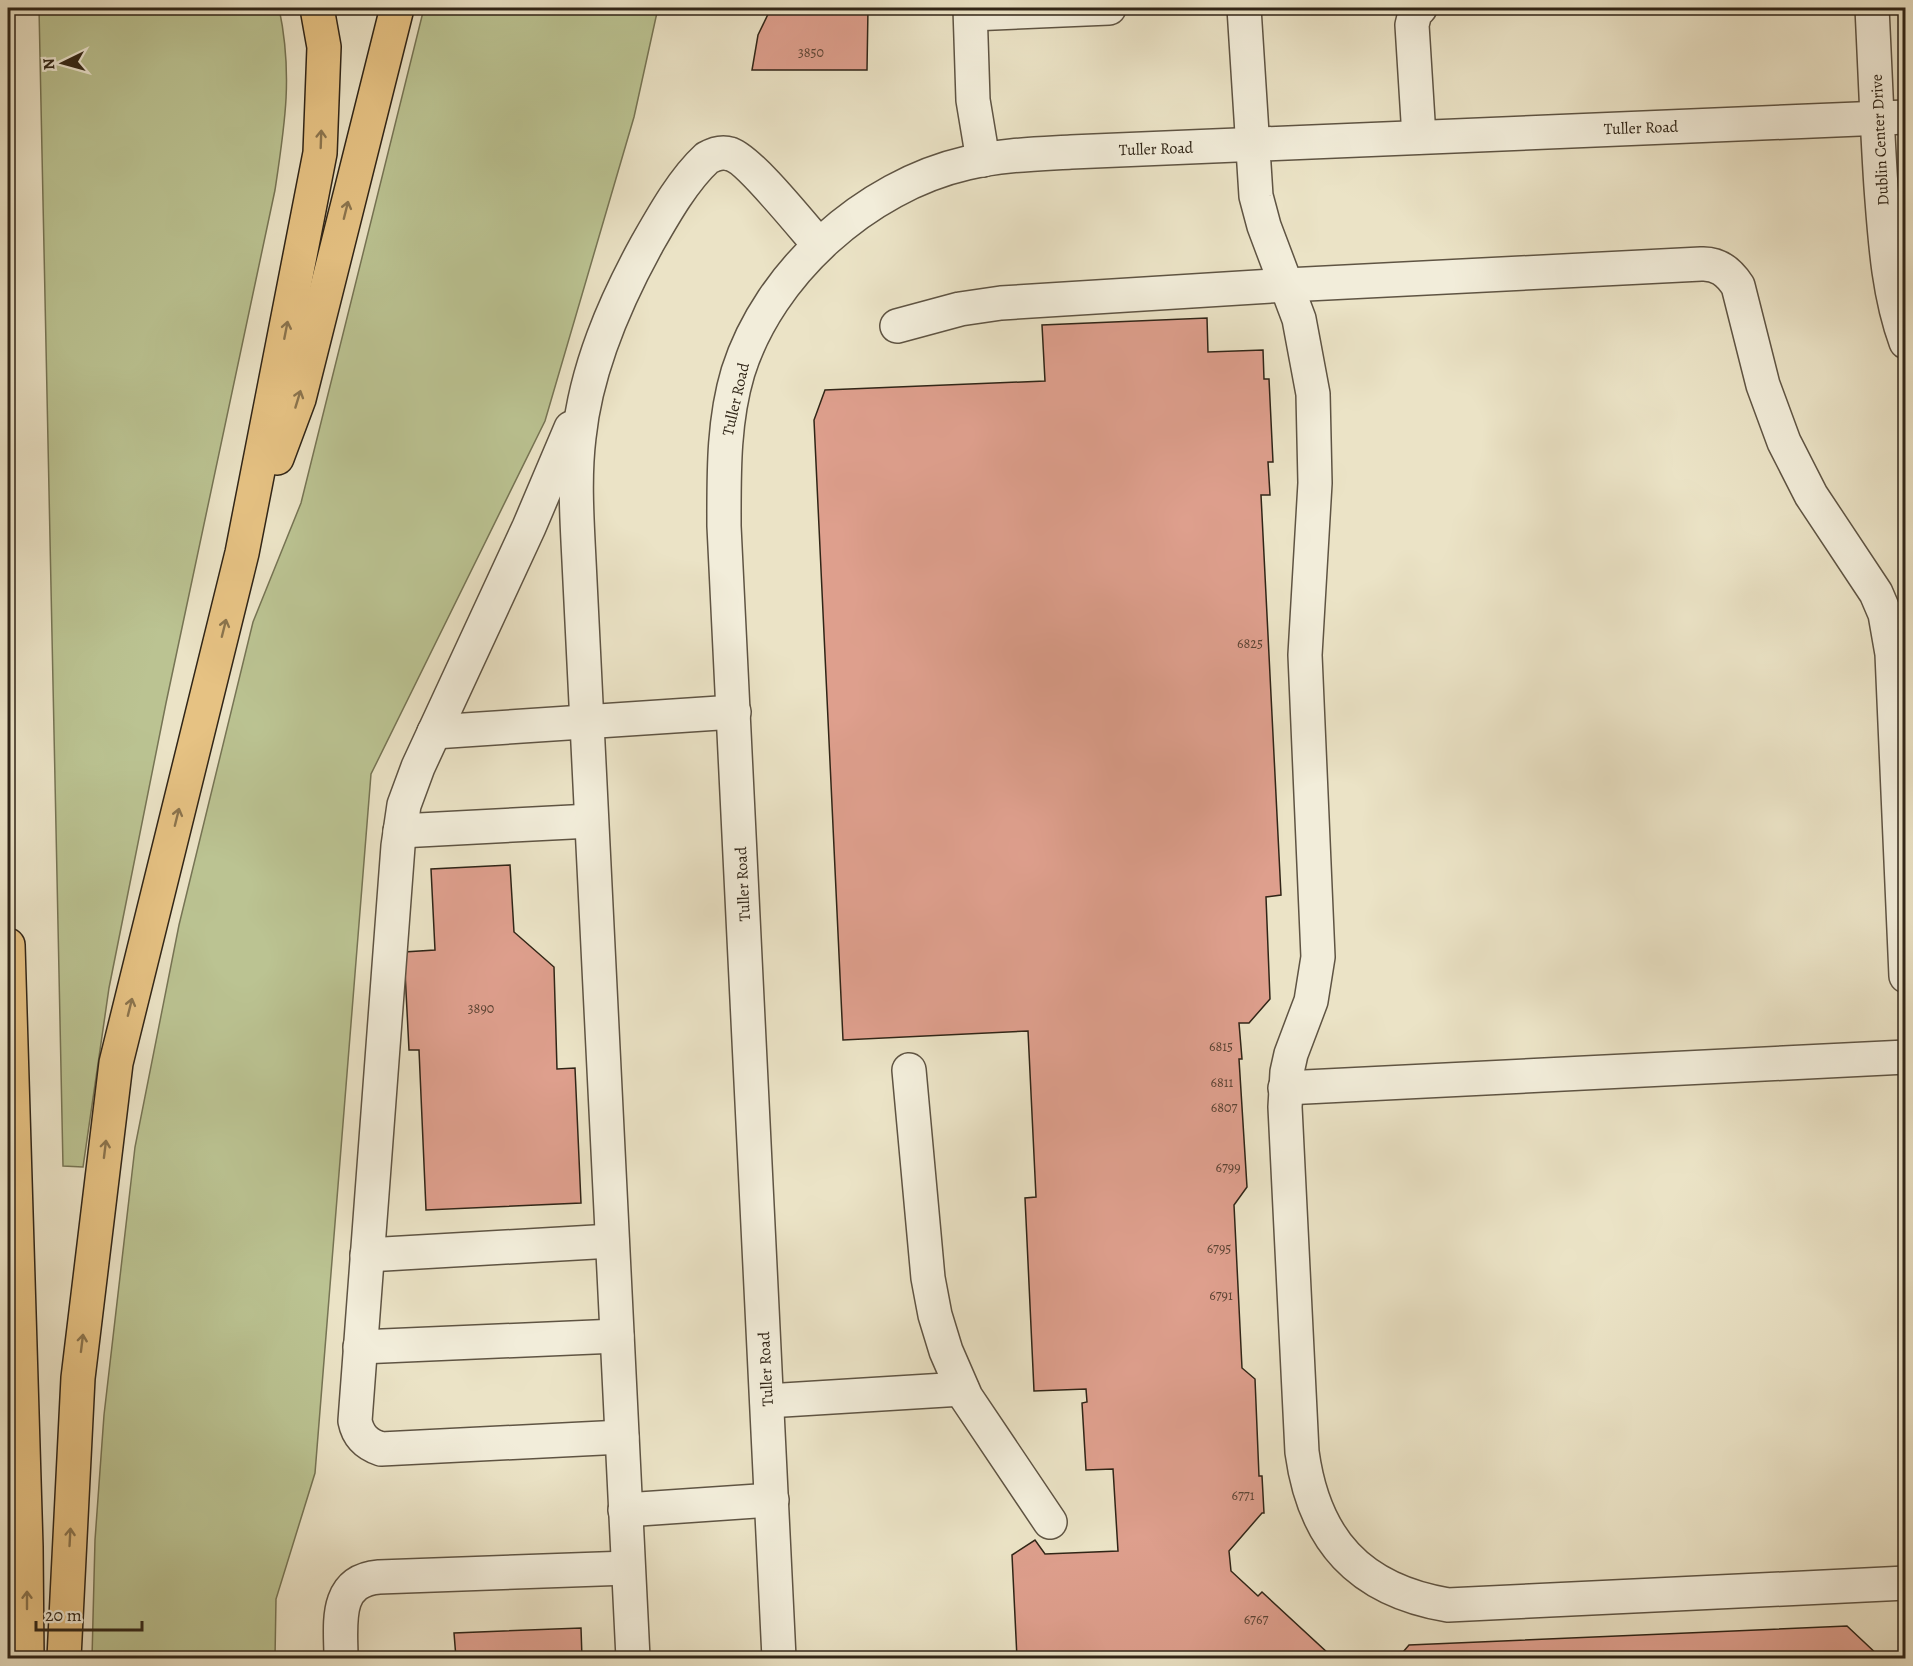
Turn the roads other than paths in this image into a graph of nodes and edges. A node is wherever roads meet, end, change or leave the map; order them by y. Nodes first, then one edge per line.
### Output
1 (317, 8) edge
2 (397, 8) edge
3 (1109, 8) edge
4 (1244, 8) edge
5 (1872, 8) edge
6 (970, 11) edge
7 (1414, 16) edge
8 (1891, 117) edge
9 (1419, 137) junction
10 (1251, 144) junction
11 (983, 160) junction
12 (819, 245) junction
13 (1287, 285) junction
14 (897, 326) dead end
15 (1905, 342) edge
16 (590, 381) junction
17 (242, 553) junction
18 (734, 712) junction
19 (586, 722) junction
20 (434, 732) junction
21 (591, 821) junction
22 (400, 831) junction
23 (8, 945) edge
24 (1905, 976) edge
25 (1905, 1057) edge
26 (909, 1070) dead end
27 (1285, 1088) junction
28 (612, 1241) junction
29 (367, 1255) junction
30 (617, 1336) junction
31 (360, 1347) junction
32 (962, 1389) junction
33 (766, 1401) junction
34 (621, 1437) junction
35 (772, 1500) junction
36 (625, 1510) junction
37 (1050, 1522) dead end
38 (628, 1568) junction
39 (1905, 1583) edge
40 (27, 1659) edge
41 (64, 1659) edge
42 (341, 1659) edge
43 (633, 1659) edge
44 (779, 1659) edge

17 -> 1 highway
17 -> 2 highway
3 - 6 street
4 - 10 street
5 - 8 street, Dublin Center Drive
6 - 11 street
7 - 9 street
8 - 9 street, Tuller Road
8 - 15 street, Dublin Center Drive
9 - 10 street, Tuller Road
10 - 11 street, Tuller Road
10 - 13 street
11 - 12 street, Tuller Road
12 - 16 street
12 - 18 street, Tuller Road
13 - 14 street
13 - 24 street
13 - 27 street
16 - 19 street
16 - 20 street
41 -> 17 highway
18 - 19 street
18 - 33 street, Tuller Road
19 - 20 street
19 - 21 street
20 - 22 street
21 - 22 street
21 - 28 street
22 - 29 street
40 -> 23 highway
25 - 27 street
26 - 32 street
27 - 39 street
28 - 29 street
28 - 30 street
29 - 31 street
30 - 31 street
30 - 34 street
31 - 34 street
32 - 33 street
32 - 37 street
33 - 35 street, Tuller Road
34 - 36 street
35 - 36 street
35 - 44 street, Tuller Road
36 - 38 street
38 - 42 street
38 - 43 street

